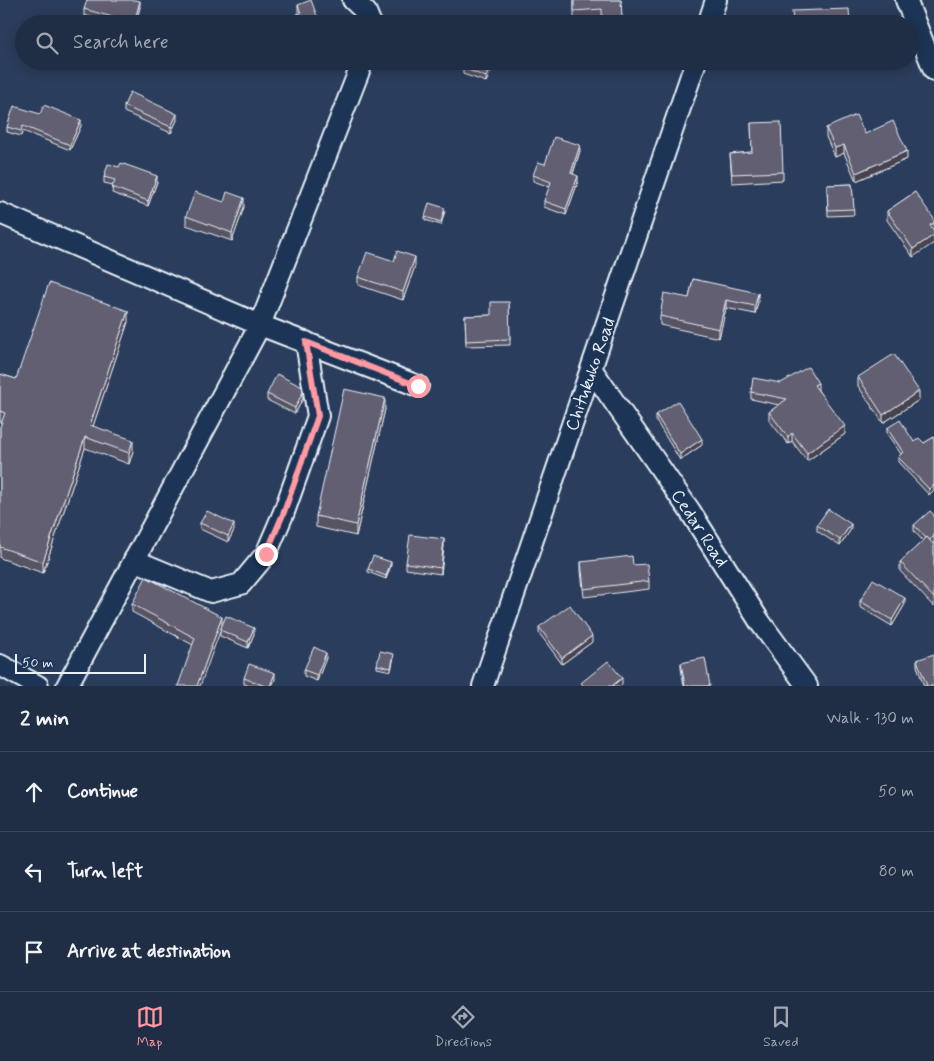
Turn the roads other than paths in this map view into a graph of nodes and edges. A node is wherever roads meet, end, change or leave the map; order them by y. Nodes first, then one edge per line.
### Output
1 (352, 0) edge
2 (716, 0) edge
3 (906, 0) edge
4 (367, 15) edge
5 (711, 15) edge
6 (912, 15) edge
7 (919, 32) edge
8 (359, 70) edge
9 (693, 70) edge
10 (934, 70) edge
11 (0, 213) edge
12 (260, 325) junction
13 (306, 342) junction
14 (592, 370) junction
15 (418, 386) dead end
16 (134, 560) junction
17 (0, 665) edge
18 (38, 686) edge
19 (67, 686) edge
20 (483, 686) edge
21 (807, 686) edge

1 - 4 street
2 - 5 street
3 - 6 street
7 - 10 street
8 - 12 street
9 - 14 street, Chitukuko Road
11 - 12 street
12 - 13 street
12 - 16 street
13 - 15 street
13 - 16 street
14 - 20 street, Chitukuko Road
14 - 21 street, Cedar Road
16 - 19 street
17 - 18 street

